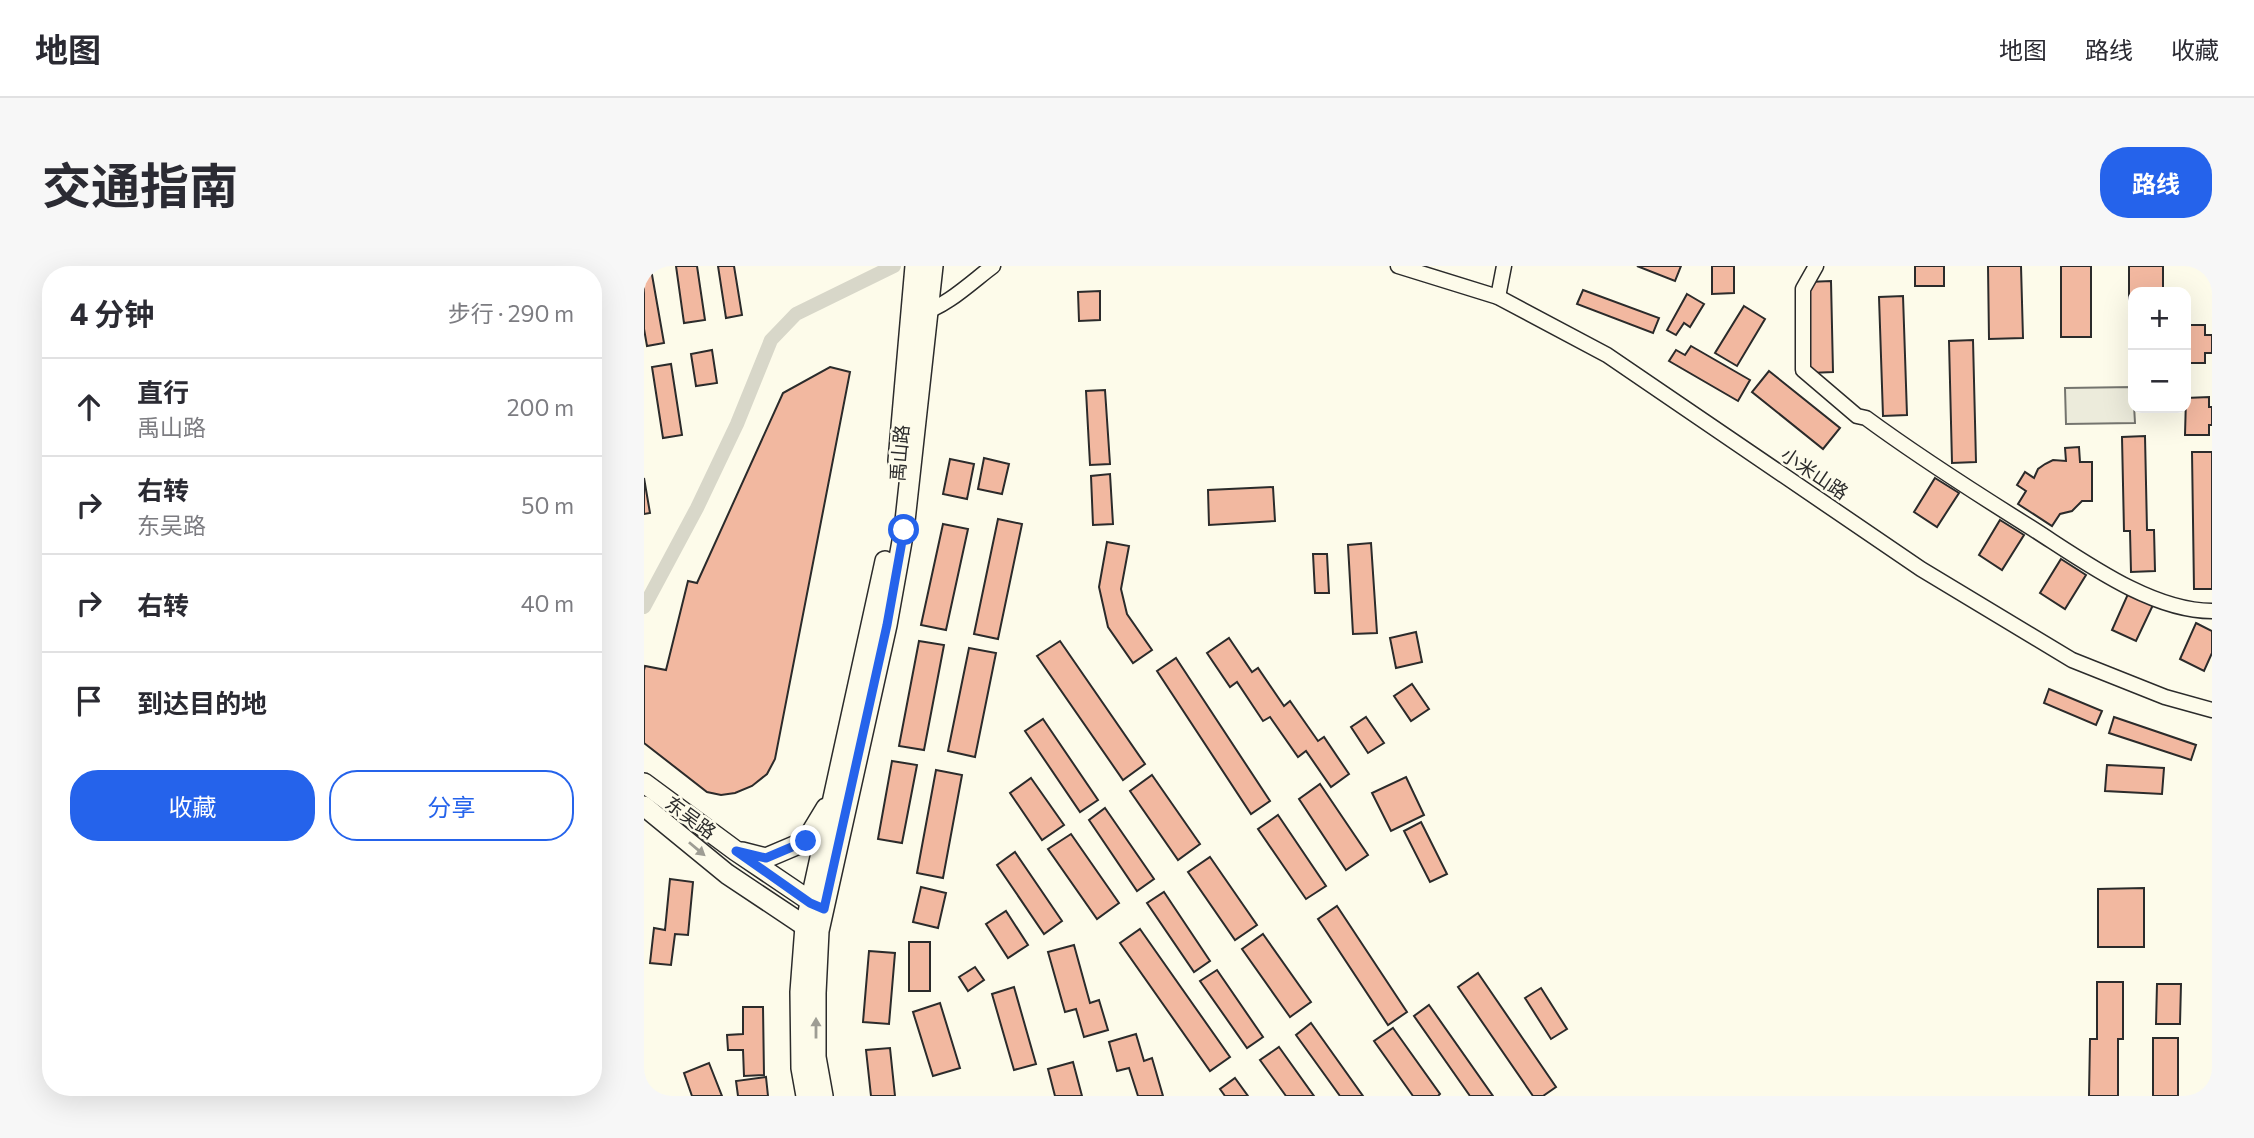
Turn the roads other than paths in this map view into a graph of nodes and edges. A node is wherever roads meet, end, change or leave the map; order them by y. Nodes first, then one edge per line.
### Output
1 (993, 266) edge
2 (1398, 266) edge
3 (1504, 266) edge
4 (1816, 266) edge
5 (924, 267) edge
6 (1497, 297) junction
7 (920, 313) junction
8 (2212, 611) edge
9 (2212, 710) edge
10 (644, 783) edge
11 (834, 795) junction
12 (644, 806) edge
13 (736, 851) junction
14 (817, 906) junction
15 (812, 928) junction
16 (806, 1096) edge
17 (823, 1096) edge

1 - 7 street
2 - 6 street, 小米山路
3 - 6 street
4 - 8 street
5 - 7 main road, 禹山路
6 - 9 street, 小米山路
7 - 11 main road, 禹山路
7 - 14 main road, 禹山路
10 - 13 main road, 东吴路
11 - 13 main road
11 - 14 main road, 禹山路
12 -> 15 main road, 东吴路
13 - 14 main road, 东吴路
14 - 15 main road
15 - 16 main road
17 -> 15 main road

